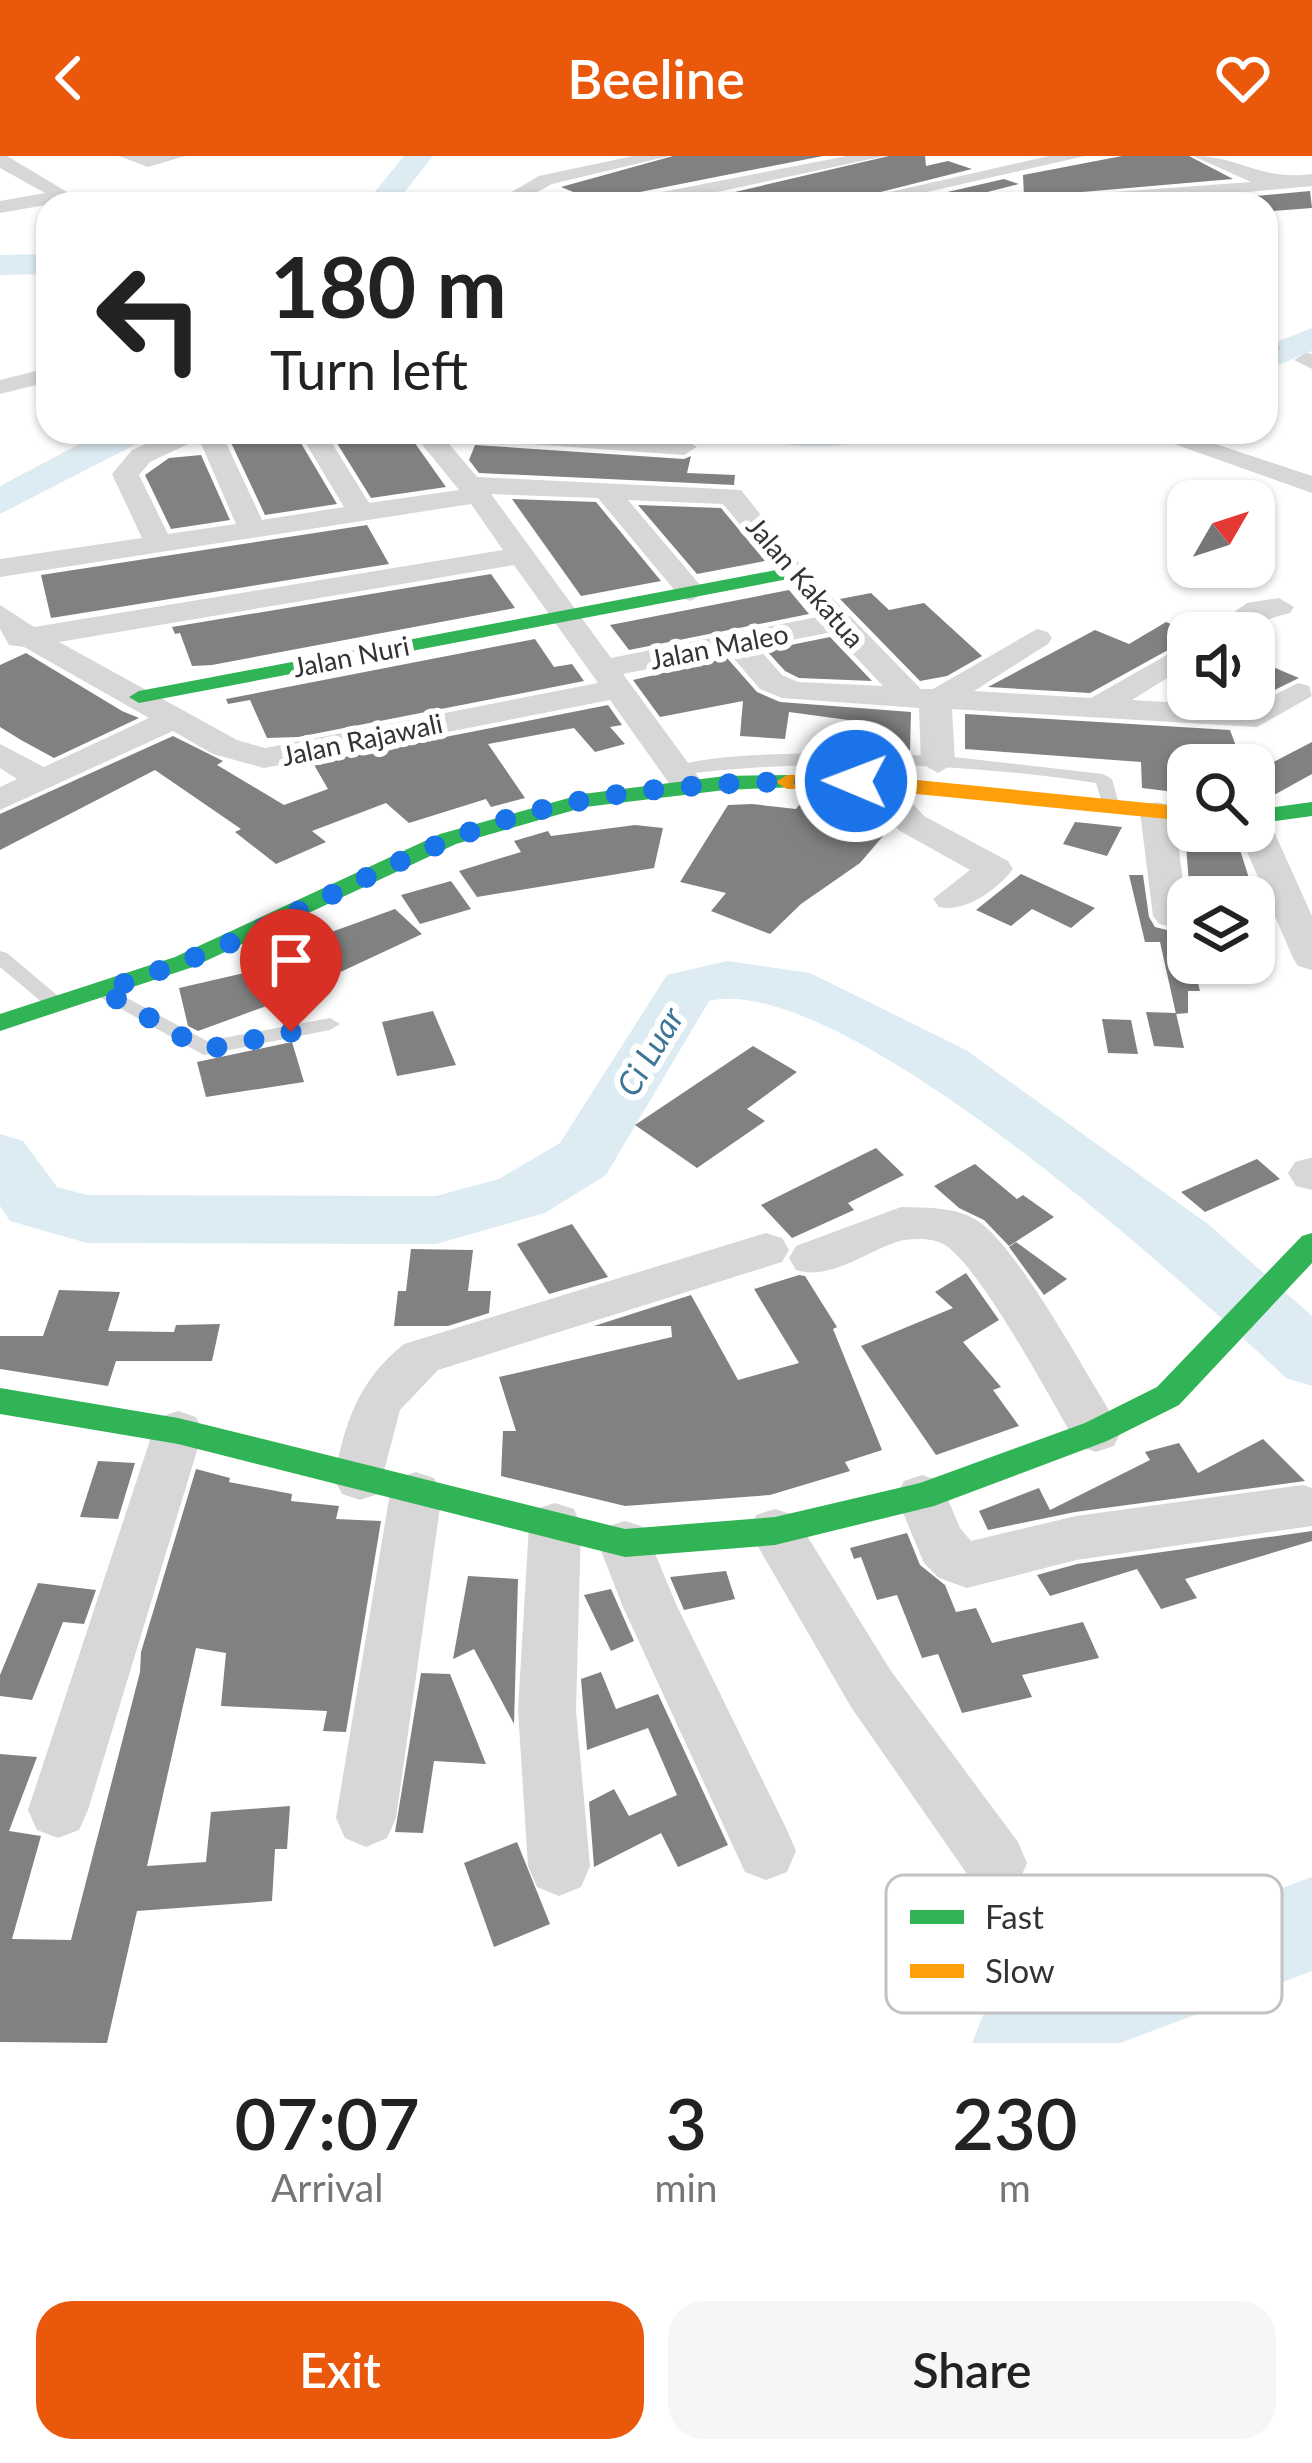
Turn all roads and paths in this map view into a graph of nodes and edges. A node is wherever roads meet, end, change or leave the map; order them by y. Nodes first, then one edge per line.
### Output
1 (128, 156) edge
2 (176, 156) edge
3 (660, 156) edge
4 (1071, 156) edge
5 (1202, 156) edge
6 (860, 157) edge
7 (0, 160) edge
8 (1309, 182) edge
9 (1275, 185) junction
10 (923, 186) junction
11 (526, 190) junction
12 (57, 192) edge
13 (522, 192) edge
14 (535, 192) edge
15 (690, 192) edge
16 (898, 192) edge
17 (937, 192) edge
18 (1242, 192) edge
19 (36, 201) edge
20 (0, 207) edge
21 (36, 368) edge
22 (0, 377) edge
23 (36, 378) edge
24 (0, 387) edge
25 (168, 444) edge
26 (214, 444) edge
27 (319, 444) edge
28 (434, 444) edge
29 (642, 444) edge
30 (1198, 444) edge
31 (684, 447) dead end
32 (1300, 452) dead end
33 (1253, 463) junction
34 (1312, 485) edge
35 (604, 488) junction
36 (479, 496) junction
37 (361, 513) junction
38 (424, 519) dead end
39 (252, 528) junction
40 (158, 543) junction
41 (522, 555) junction
42 (0, 568) edge
43 (216, 569) junction
44 (792, 573) junction
45 (691, 592) junction
46 (1279, 607) dead end
47 (1253, 612) edge
48 (563, 616) junction
49 (836, 622) junction
50 (8, 633) edge
51 (1037, 638) dead end
52 (737, 643) junction
53 (1167, 665) edge
54 (609, 678) junction
55 (1298, 693) dead end
56 (139, 697) junction
57 (924, 700) junction
58 (1097, 708) junction
59 (175, 718) junction
60 (0, 754) edge
61 (938, 764) junction
62 (862, 774) junction
63 (683, 778) junction
64 (44, 782) junction
65 (0, 800) edge
66 (1111, 808) junction
67 (1312, 809) edge
68 (1167, 813) edge
69 (1275, 814) edge
70 (1265, 852) edge
71 (952, 899) dead end
72 (0, 957) edge
73 (1312, 958) edge
74 (103, 991) junction
75 (57, 1006) junction
76 (0, 1023) edge
77 (331, 1024) dead end
78 (1312, 1244) edge
79 (0, 1401) edge
80 (178, 1431) junction
81 (1096, 1432) junction
82 (360, 1479) junction
83 (416, 1493) junction
84 (922, 1496) junction
85 (1303, 1507) dead end
86 (555, 1525) junction
87 (775, 1531) junction
88 (625, 1543) junction
89 (58, 1810) dead end
90 (366, 1818) dead end
91 (766, 1851) dead end
92 (996, 1863) dead end
93 (559, 1866) dead end

1 - 2 street
3 - 11 street
4 - 10 street
5 - 9 street
6 - 10 street
6 - 15 street
7 - 12 street
8 - 9 street
9 - 18 street
10 - 16 street
10 - 17 street
11 - 13 street
11 - 14 street
19 - 20 street
21 - 22 street
23 - 24 street
25 - 40 street
26 - 39 street
27 - 37 street
28 - 36 street
29 - 31 street
30 - 33 street
32 - 33 street
33 - 34 street
35 - 36 street, Jalan Kakatua
35 - 44 street, Jalan Kakatua
35 - 45 street
36 - 37 street
36 - 38 street
36 - 41 street
37 - 39 street
39 - 43 street
40 - 42 street
40 - 43 street
41 - 43 street
41 - 48 street
43 - 50 street
44 - 45 street, Jalan Nuri
44 - 49 street, Jalan Kakatua
45 - 48 street, Jalan Nuri
46 - 47 street
48 - 54 street
48 - 56 street, Jalan Nuri
49 - 52 street, Jalan Maleo
49 - 57 street, Jalan Kakatua
50 - 56 street, Jalan Rajawali
51 - 57 street
52 - 54 street, Jalan Maleo
52 - 57 street
53 - 58 street
54 - 59 street, Jalan Rajawali
54 - 63 street
55 - 58 street
56 - 59 street, Jalan Rajawali
57 - 58 street
57 - 61 street
59 - 64 street
60 - 64 street
61 - 62 lane
61 - 66 lane
62 - 63 street
62 - 66 street
62 - 71 street
63 - 74 street
64 - 65 street
66 - 68 street
67 - 69 street
70 - 73 street
72 - 75 lane
74 - 75 street
74 - 77 lane
75 - 76 street
78 - 81 street
79 - 80 street
80 - 82 street
80 - 89 street
81 - 82 street
81 - 84 street
82 - 83 street
83 - 86 street
83 - 90 street
84 - 85 street
84 - 87 street
86 - 88 street
86 - 93 street
87 - 88 street
87 - 92 street
88 - 91 street

